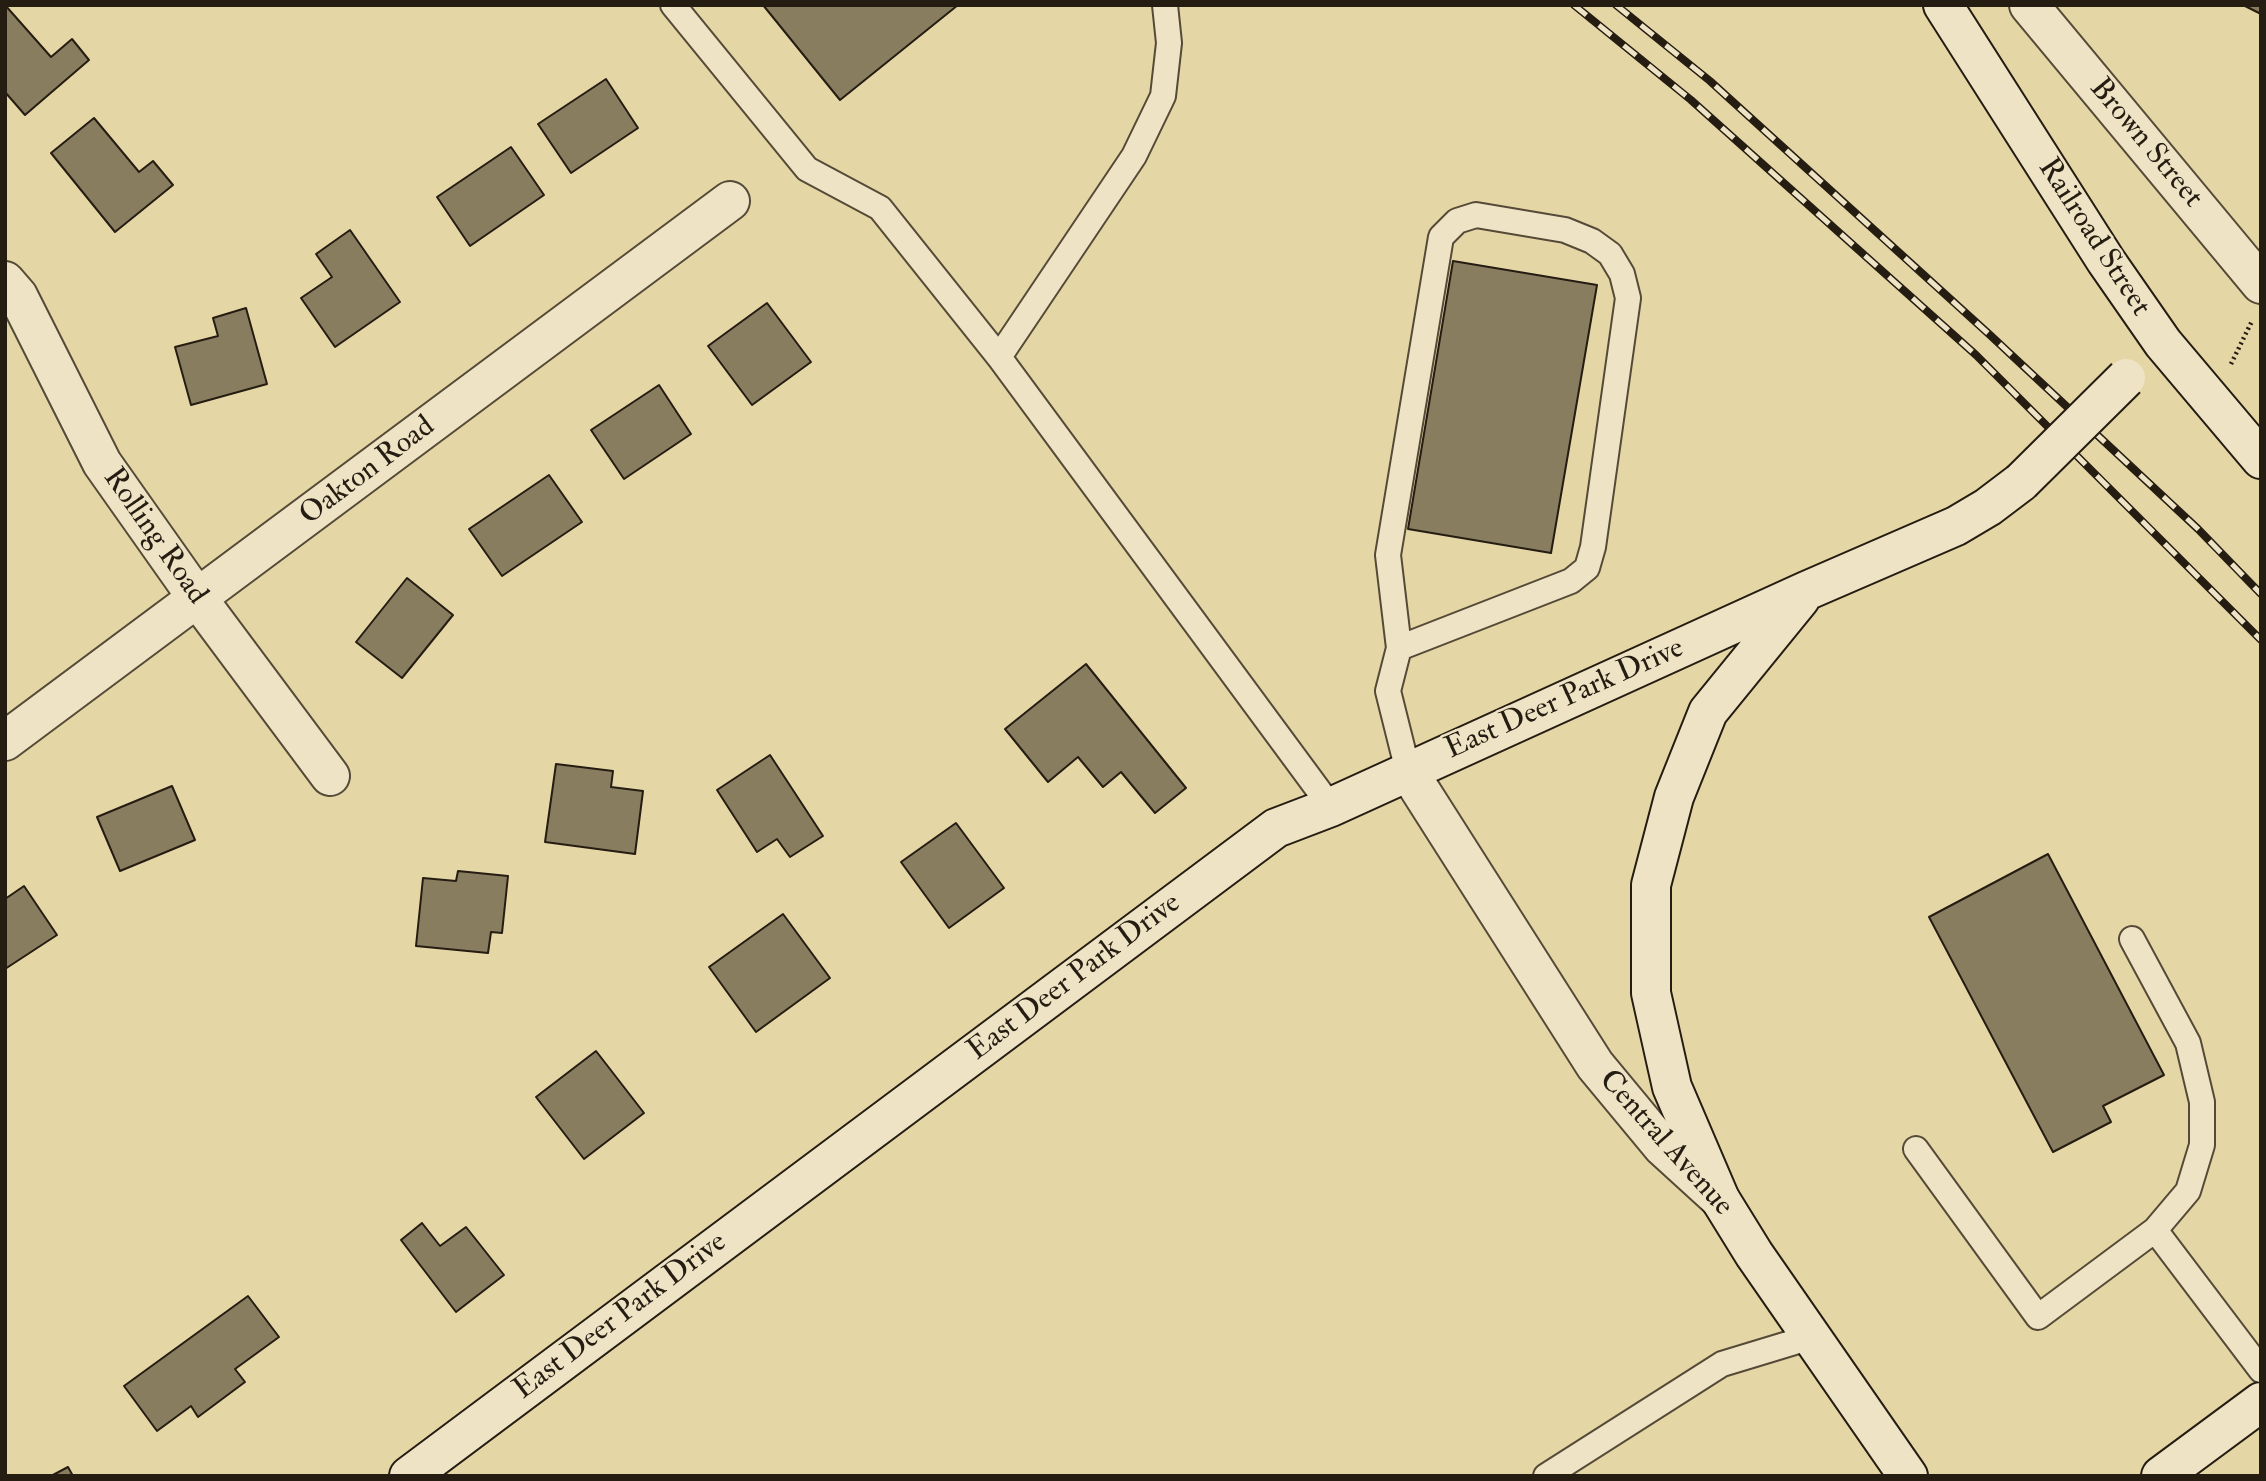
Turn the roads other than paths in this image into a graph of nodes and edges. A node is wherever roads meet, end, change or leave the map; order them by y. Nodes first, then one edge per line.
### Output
1 (673, 5) edge
2 (1166, 5) edge
3 (2029, 5) edge
4 (1955, 12) edge
5 (730, 201) dead end
6 (5, 281) edge
7 (2258, 300) edge
8 (2163, 343) junction
9 (999, 358) junction
10 (2261, 459) edge
11 (1806, 591) junction
12 (198, 599) junction
13 (1399, 648) junction
14 (5, 741) edge
15 (1408, 771) junction
16 (330, 776) dead end
17 (1331, 807) junction
18 (2132, 939) dead end
19 (1916, 1149) dead end
20 (1720, 1199) junction
21 (2155, 1230) junction
22 (1811, 1337) junction
23 (2261, 1370) edge
24 (2261, 1402) edge
25 (409, 1476) edge
26 (1546, 1476) edge
27 (1908, 1476) edge
28 (2161, 1476) edge

1 - 9 lane
2 - 9 lane
3 - 7 street, Brown Street
4 - 8 street, Railroad Street
5 - 12 street, Oakton Road
6 - 12 street, Rolling Road
8 - 10 street, Railroad Street
8 - 11 street, East Deer Park Drive, bridge
9 - 17 lane
11 - 15 street, East Deer Park Drive
11 - 20 street, East Deer Park Drive
12 - 14 street, Oakton Road
12 - 16 street, Rolling Road
13 - 13 lane
13 - 15 lane
15 - 17 street, East Deer Park Drive
15 - 20 street, Central Avenue
17 - 25 street, East Deer Park Drive
18 - 21 lane
19 - 21 lane
20 - 22 street, Central Avenue
21 - 23 lane
22 - 26 lane
22 - 27 street, Central Avenue
24 - 28 street

